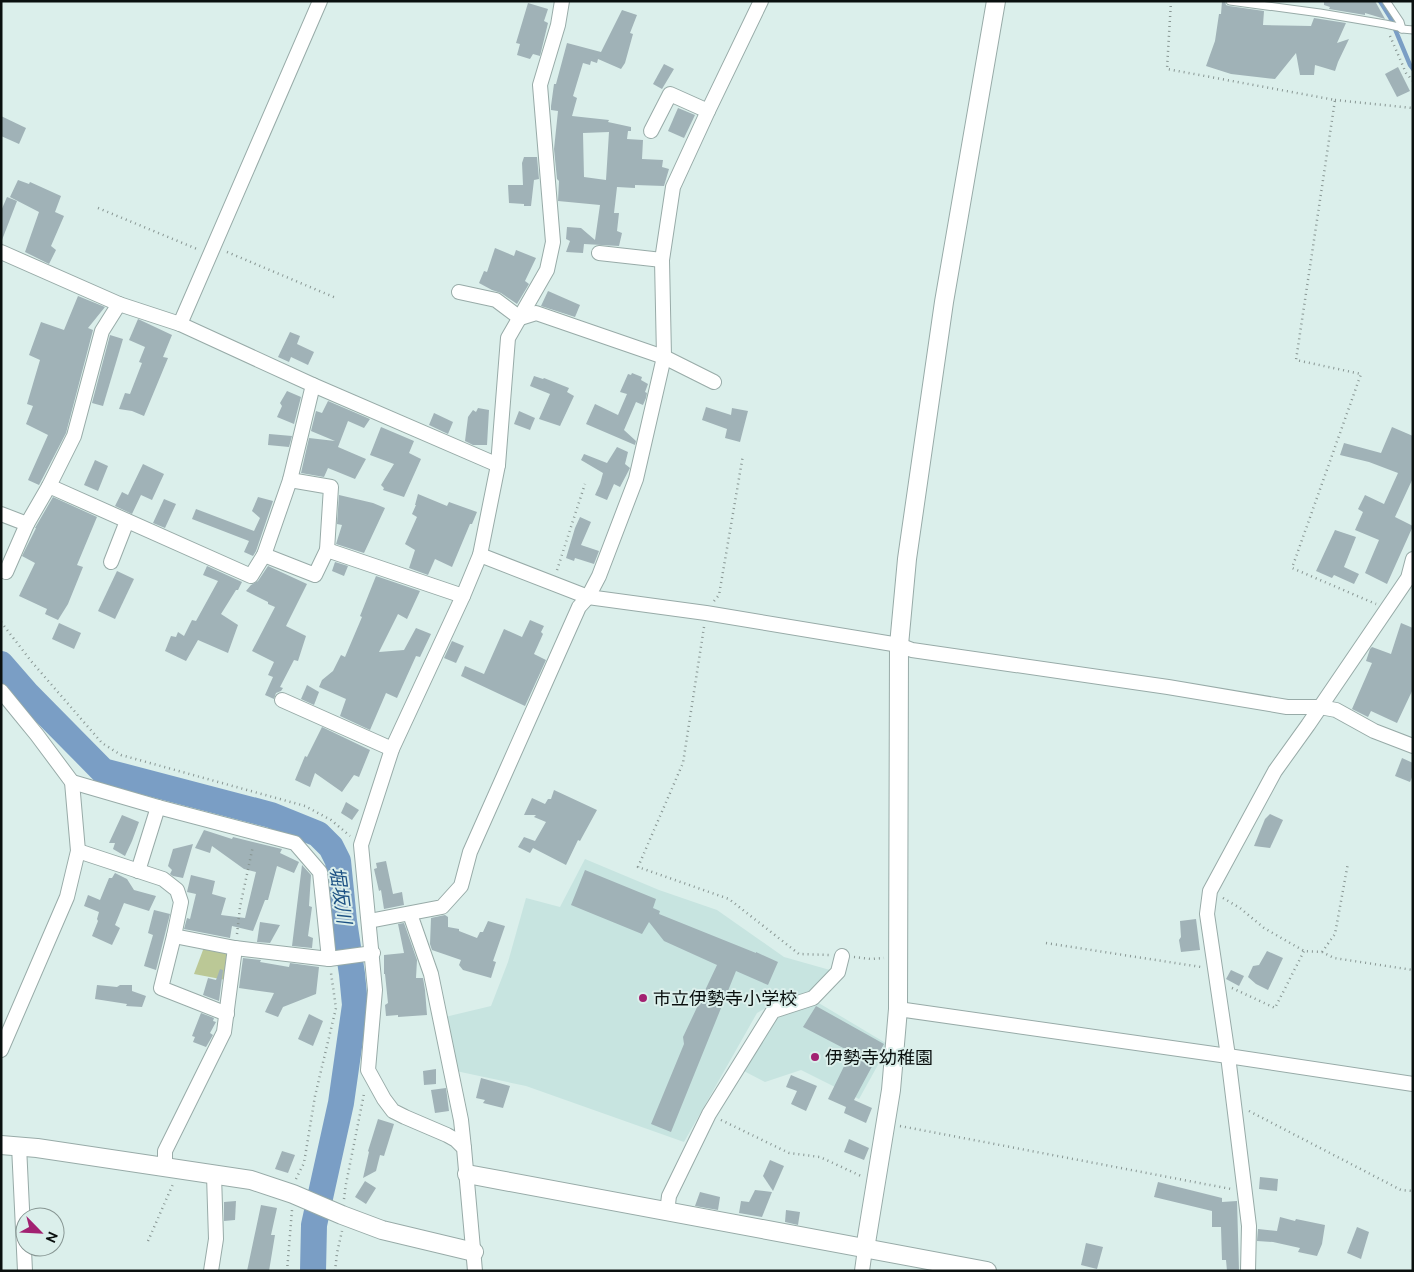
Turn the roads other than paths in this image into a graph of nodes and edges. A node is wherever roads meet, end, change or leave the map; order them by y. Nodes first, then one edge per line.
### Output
1 (320, 1) edge
2 (562, 1) edge
3 (761, 1) edge
4 (996, 1) edge
5 (1230, 1) edge
6 (1386, 1) edge
7 (1401, 28) junction
8 (1413, 30) edge
9 (708, 111) junction
10 (651, 131) dead end
11 (1, 252) edge
12 (599, 253) dead end
13 (662, 260) junction
14 (459, 292) dead end
15 (119, 304) junction
16 (520, 318) junction
17 (180, 324) junction
18 (664, 357) junction
19 (714, 382) dead end
20 (313, 385) junction
21 (498, 465) junction
22 (290, 480) junction
23 (49, 486) junction
24 (1, 514) edge
25 (127, 521) junction
26 (26, 524) junction
27 (327, 550) junction
28 (264, 555) junction
29 (480, 555) junction
30 (1413, 559) edge
31 (110, 562) dead end
32 (6, 572) dead end
33 (463, 596) junction
34 (588, 598) junction
35 (899, 645) junction
36 (1, 691) edge
37 (282, 700) dead end
38 (1320, 707) junction
39 (1413, 746) edge
40 (392, 749) junction
41 (72, 782) junction
42 (158, 807) junction
43 (78, 851) junction
44 (138, 871) junction
45 (410, 914) junction
46 (369, 921) junction
47 (174, 936) junction
48 (235, 948) junction
49 (369, 954) junction
50 (842, 956) road end
51 (332, 958) junction
52 (898, 1009) junction
53 (226, 1014) junction
54 (1, 1050) edge
55 (1228, 1056) junction
56 (1413, 1084) edge
57 (10, 1146) edge
58 (464, 1148) junction
59 (172, 1168) junction
60 (467, 1174) junction
61 (214, 1175) junction
62 (667, 1212) junction
63 (865, 1249) junction
64 (474, 1252) junction
65 (25, 1271) edge
66 (211, 1271) edge
67 (475, 1271) edge
68 (862, 1271) edge
69 (987, 1271) edge
70 (1248, 1271) edge

1 - 17 street
2 - 16 street
3 - 9 street
4 - 35 street
5 - 7 lane
6 - 7 lane
7 - 8 lane
9 - 10 street
9 - 13 street
11 - 15 street
12 - 13 street
13 - 18 street
14 - 16 street
15 - 17 street
15 - 23 street
16 - 18 street
16 - 21 street
17 - 20 street
18 - 19 street
18 - 34 street
20 - 21 street
20 - 22 street
21 - 29 street
22 - 27 street
22 - 28 street
23 - 25 street
23 - 26 street
24 - 26 street
25 - 28 street
25 - 31 street
26 - 32 street
27 - 28 street
27 - 33 street
29 - 33 street
29 - 34 street
30 - 38 street
33 - 40 street
34 - 35 street
34 - 45 street
35 - 38 street
35 - 52 street
36 - 41 street
37 - 40 street
38 - 39 street
38 - 55 street
40 - 46 street
41 - 42 street
41 - 43 street
42 - 44 street
42 - 51 street
43 - 44 street
43 - 54 street
44 - 47 street
45 - 46 street
45 - 58 street
46 - 49 street
47 - 48 street
47 - 53 street
48 - 51 street
48 - 53 street
49 - 51 street
49 - 58 street
50 - 62 street
52 - 55 street
52 - 63 street
53 - 59 street
55 - 56 street
55 - 70 street
57 - 59 street
57 - 65 street
58 - 60 street
59 - 61 street
60 - 62 street
60 - 64 street
61 - 64 street
61 - 66 street
62 - 63 street
63 - 68 street
63 - 69 street
64 - 67 street

